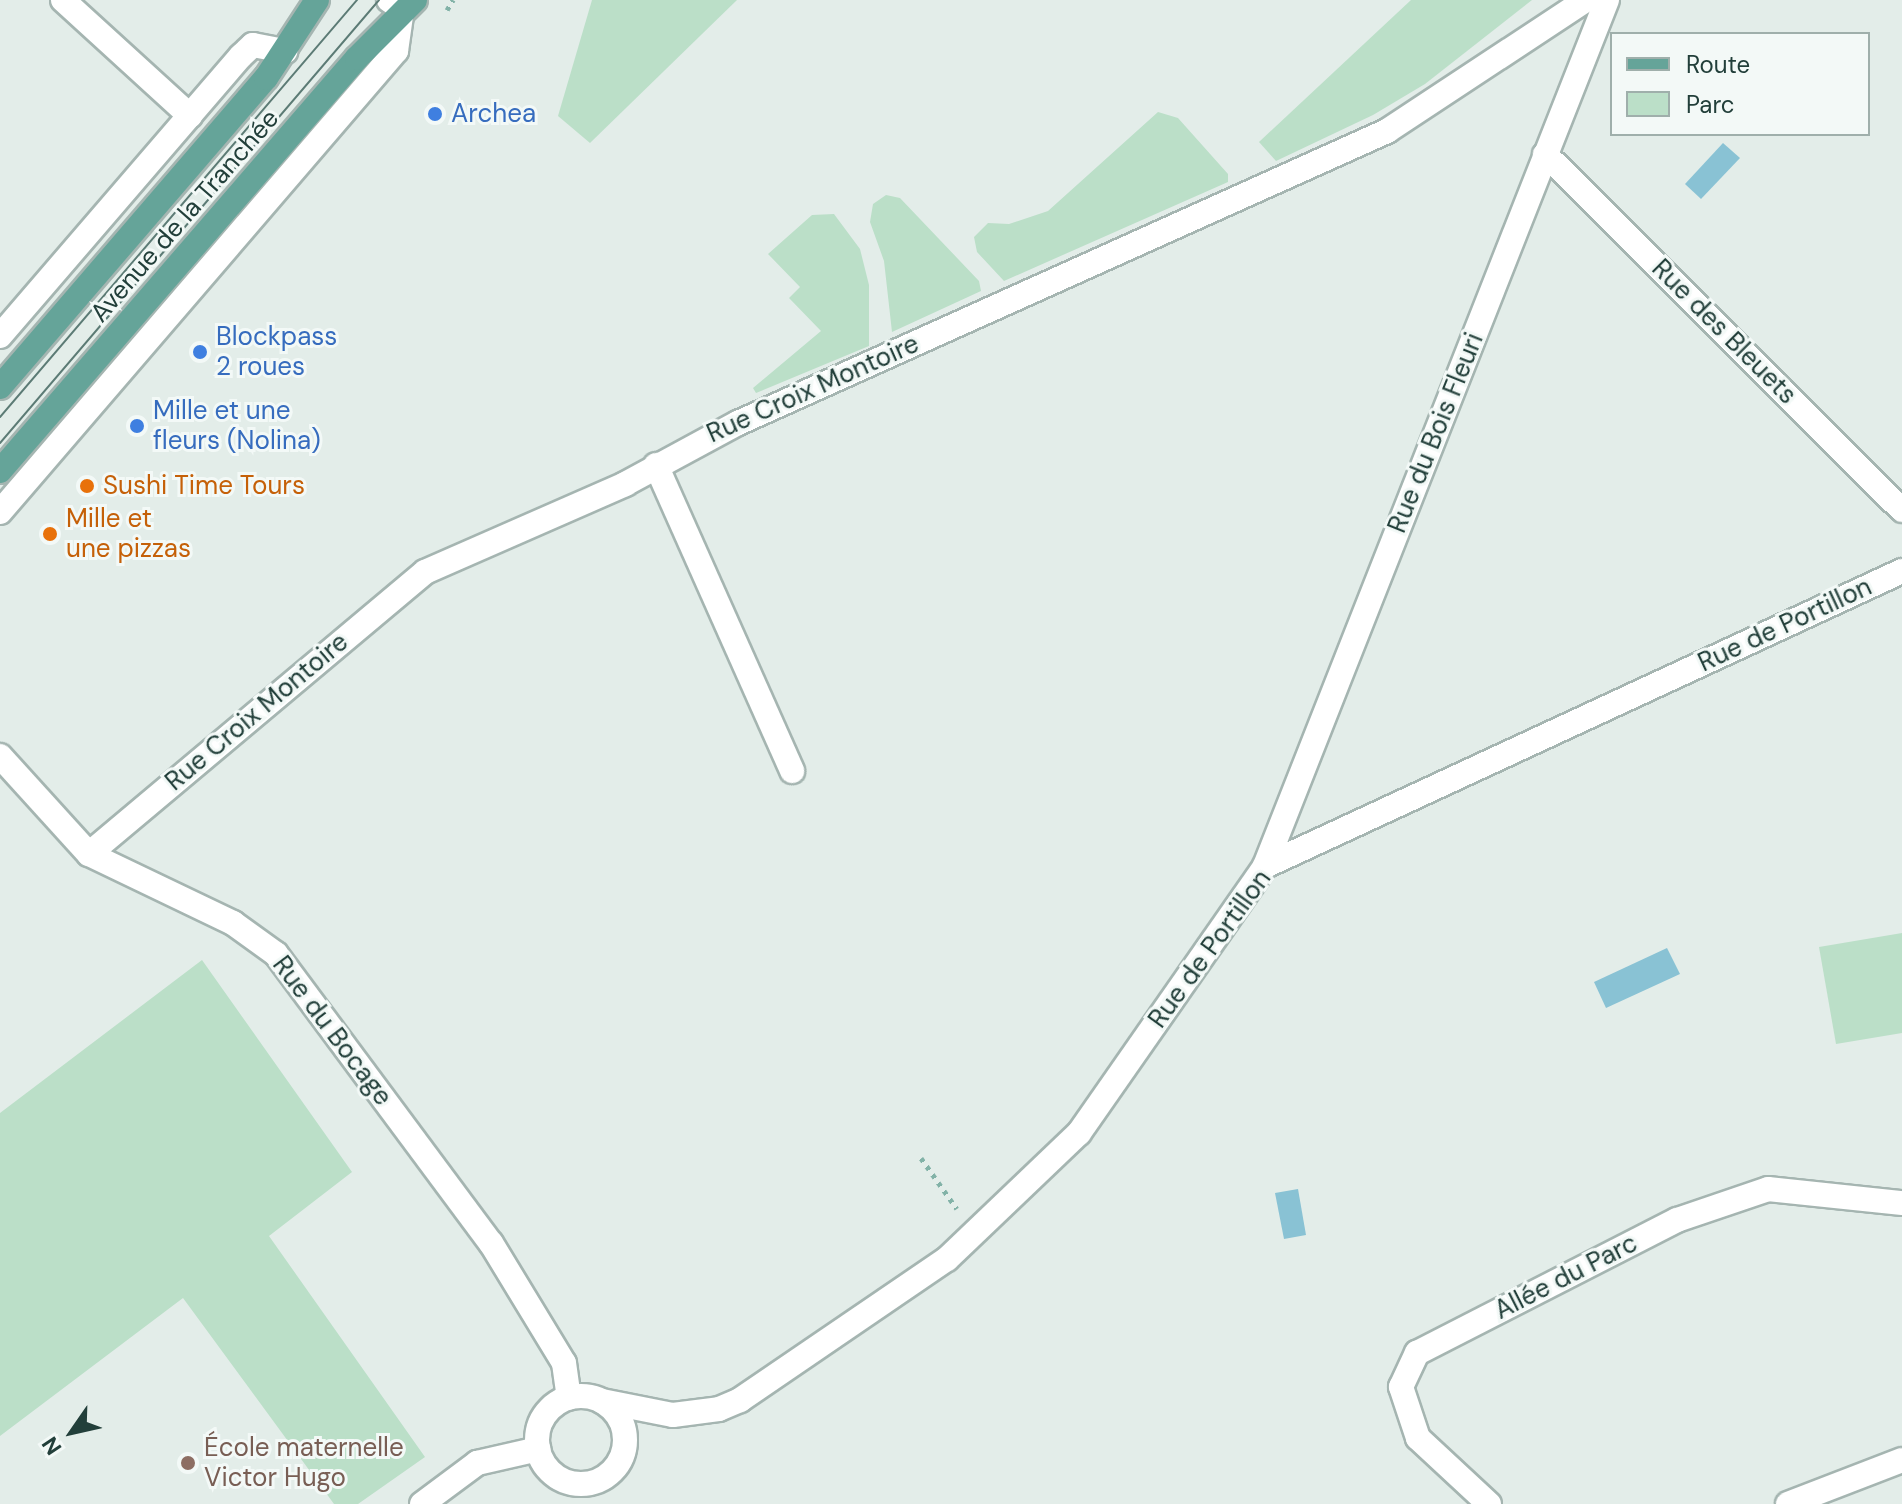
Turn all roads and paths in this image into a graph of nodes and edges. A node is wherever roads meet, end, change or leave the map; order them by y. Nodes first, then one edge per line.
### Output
1 (63, 0) edge
2 (317, 0) edge
3 (1586, 0) edge
4 (1607, 0) edge
5 (402, 3) edge
6 (285, 51) junction
7 (190, 116) junction
8 (1545, 154) junction
9 (0, 336) edge
10 (0, 387) edge
11 (656, 465) junction
12 (0, 471) edge
13 (1902, 510) edge
14 (0, 512) edge
15 (1902, 571) edge
16 (0, 756) edge
17 (792, 771) dead end
18 (89, 854) junction
19 (1265, 866) junction
20 (921, 1158) dead end
21 (1902, 1203) edge
22 (974, 1232) junction
23 (569, 1398) junction
24 (602, 1401) junction
25 (538, 1449) junction
26 (1902, 1460) edge
27 (580, 1494) edge
28 (422, 1504) edge
29 (1489, 1504) edge
30 (1788, 1504) edge

1 - 7 street
2 - 6 main road, Avenue de la Tranchée
3 - 11 street, Rue Croix Montoire
4 - 8 street, Rue du Bois Fleuri
5 - 12 main road, Avenue de la Tranchée
5 - 14 street
6 - 7 street
6 - 10 main road, Avenue de la Tranchée
7 - 9 street
8 - 13 street, Rue des Bleuets
8 - 19 street, Rue du Bois Fleuri
11 - 17 street
11 - 18 street, Rue Croix Montoire
15 - 19 street, Rue de Portillon
16 - 18 street, Rue du Bocage
18 - 23 street, Rue du Bocage
19 - 22 street, Rue de Portillon
20 - 22 path
21 - 29 street, Allée du Parc
22 - 24 street, Rue de Portillon
23 - 24 street
23 - 25 street
24 - 27 street
25 - 27 street
25 - 28 street
26 - 30 street

